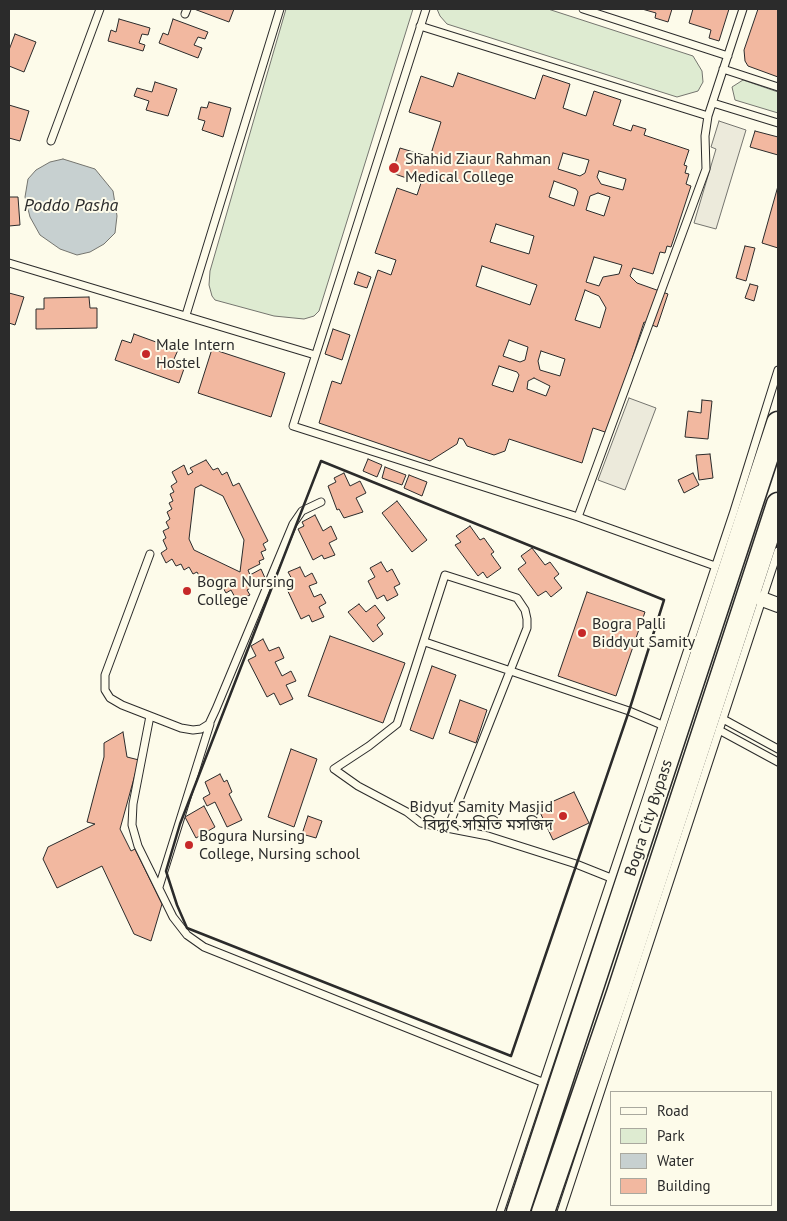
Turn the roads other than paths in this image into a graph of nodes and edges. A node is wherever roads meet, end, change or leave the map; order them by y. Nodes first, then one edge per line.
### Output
1 (100, 9) edge
2 (280, 9) edge
3 (426, 9) edge
4 (583, 9) edge
5 (743, 9) edge
6 (420, 26) junction
7 (728, 56) junction
8 (723, 69) junction
9 (778, 87) edge
10 (712, 103) junction
11 (708, 116) junction
12 (778, 123) edge
13 (51, 141) dead end
14 (9, 263) edge
15 (186, 315) junction
16 (315, 355) junction
17 (778, 370) edge
18 (778, 423) edge
19 (321, 502) dead end
20 (778, 504) edge
21 (578, 517) junction
22 (778, 551) edge
23 (150, 554) dead end
24 (715, 566) junction
25 (762, 599) junction
26 (778, 605) edge
27 (425, 642) junction
28 (510, 671) junction
29 (150, 716) junction
30 (212, 719) junction
31 (723, 719) junction
32 (662, 725) junction
33 (719, 730) junction
34 (778, 749) edge
35 (778, 762) edge
36 (448, 828) junction
37 (611, 878) junction
38 (159, 887) junction
39 (542, 1082) junction
40 (500, 1212) edge
41 (518, 1212) edge
42 (543, 1212) edge
43 (561, 1212) edge

1 - 13 lane
2 - 15 lane
3 - 6 lane
4 - 7 lane
5 - 7 lane
6 - 11 lane
6 - 16 lane
7 - 8 lane
8 - 9 lane
8 - 10 lane
10 - 11 lane
10 - 12 lane
11 - 21 lane
14 - 15 lane
15 - 16 lane
16 - 21 lane
17 - 24 lane
18 - 41 highway, Bogra City Bypass
19 - 30 lane
20 - 42 highway, Bogra City Bypass
21 - 24 lane
22 - 25 lane
23 - 29 lane
24 - 32 lane
25 - 26 street
25 - 31 lane
27 - 28 lane
27 - 28 lane
27 - 36 lane
28 - 32 lane
28 - 36 lane
29 - 30 lane
29 - 38 lane
30 - 38 lane
31 - 33 lane
31 - 34 lane
32 - 37 lane
33 - 35 lane
33 - 43 lane
36 - 37 lane
37 - 39 lane
38 - 39 lane
39 - 40 lane

